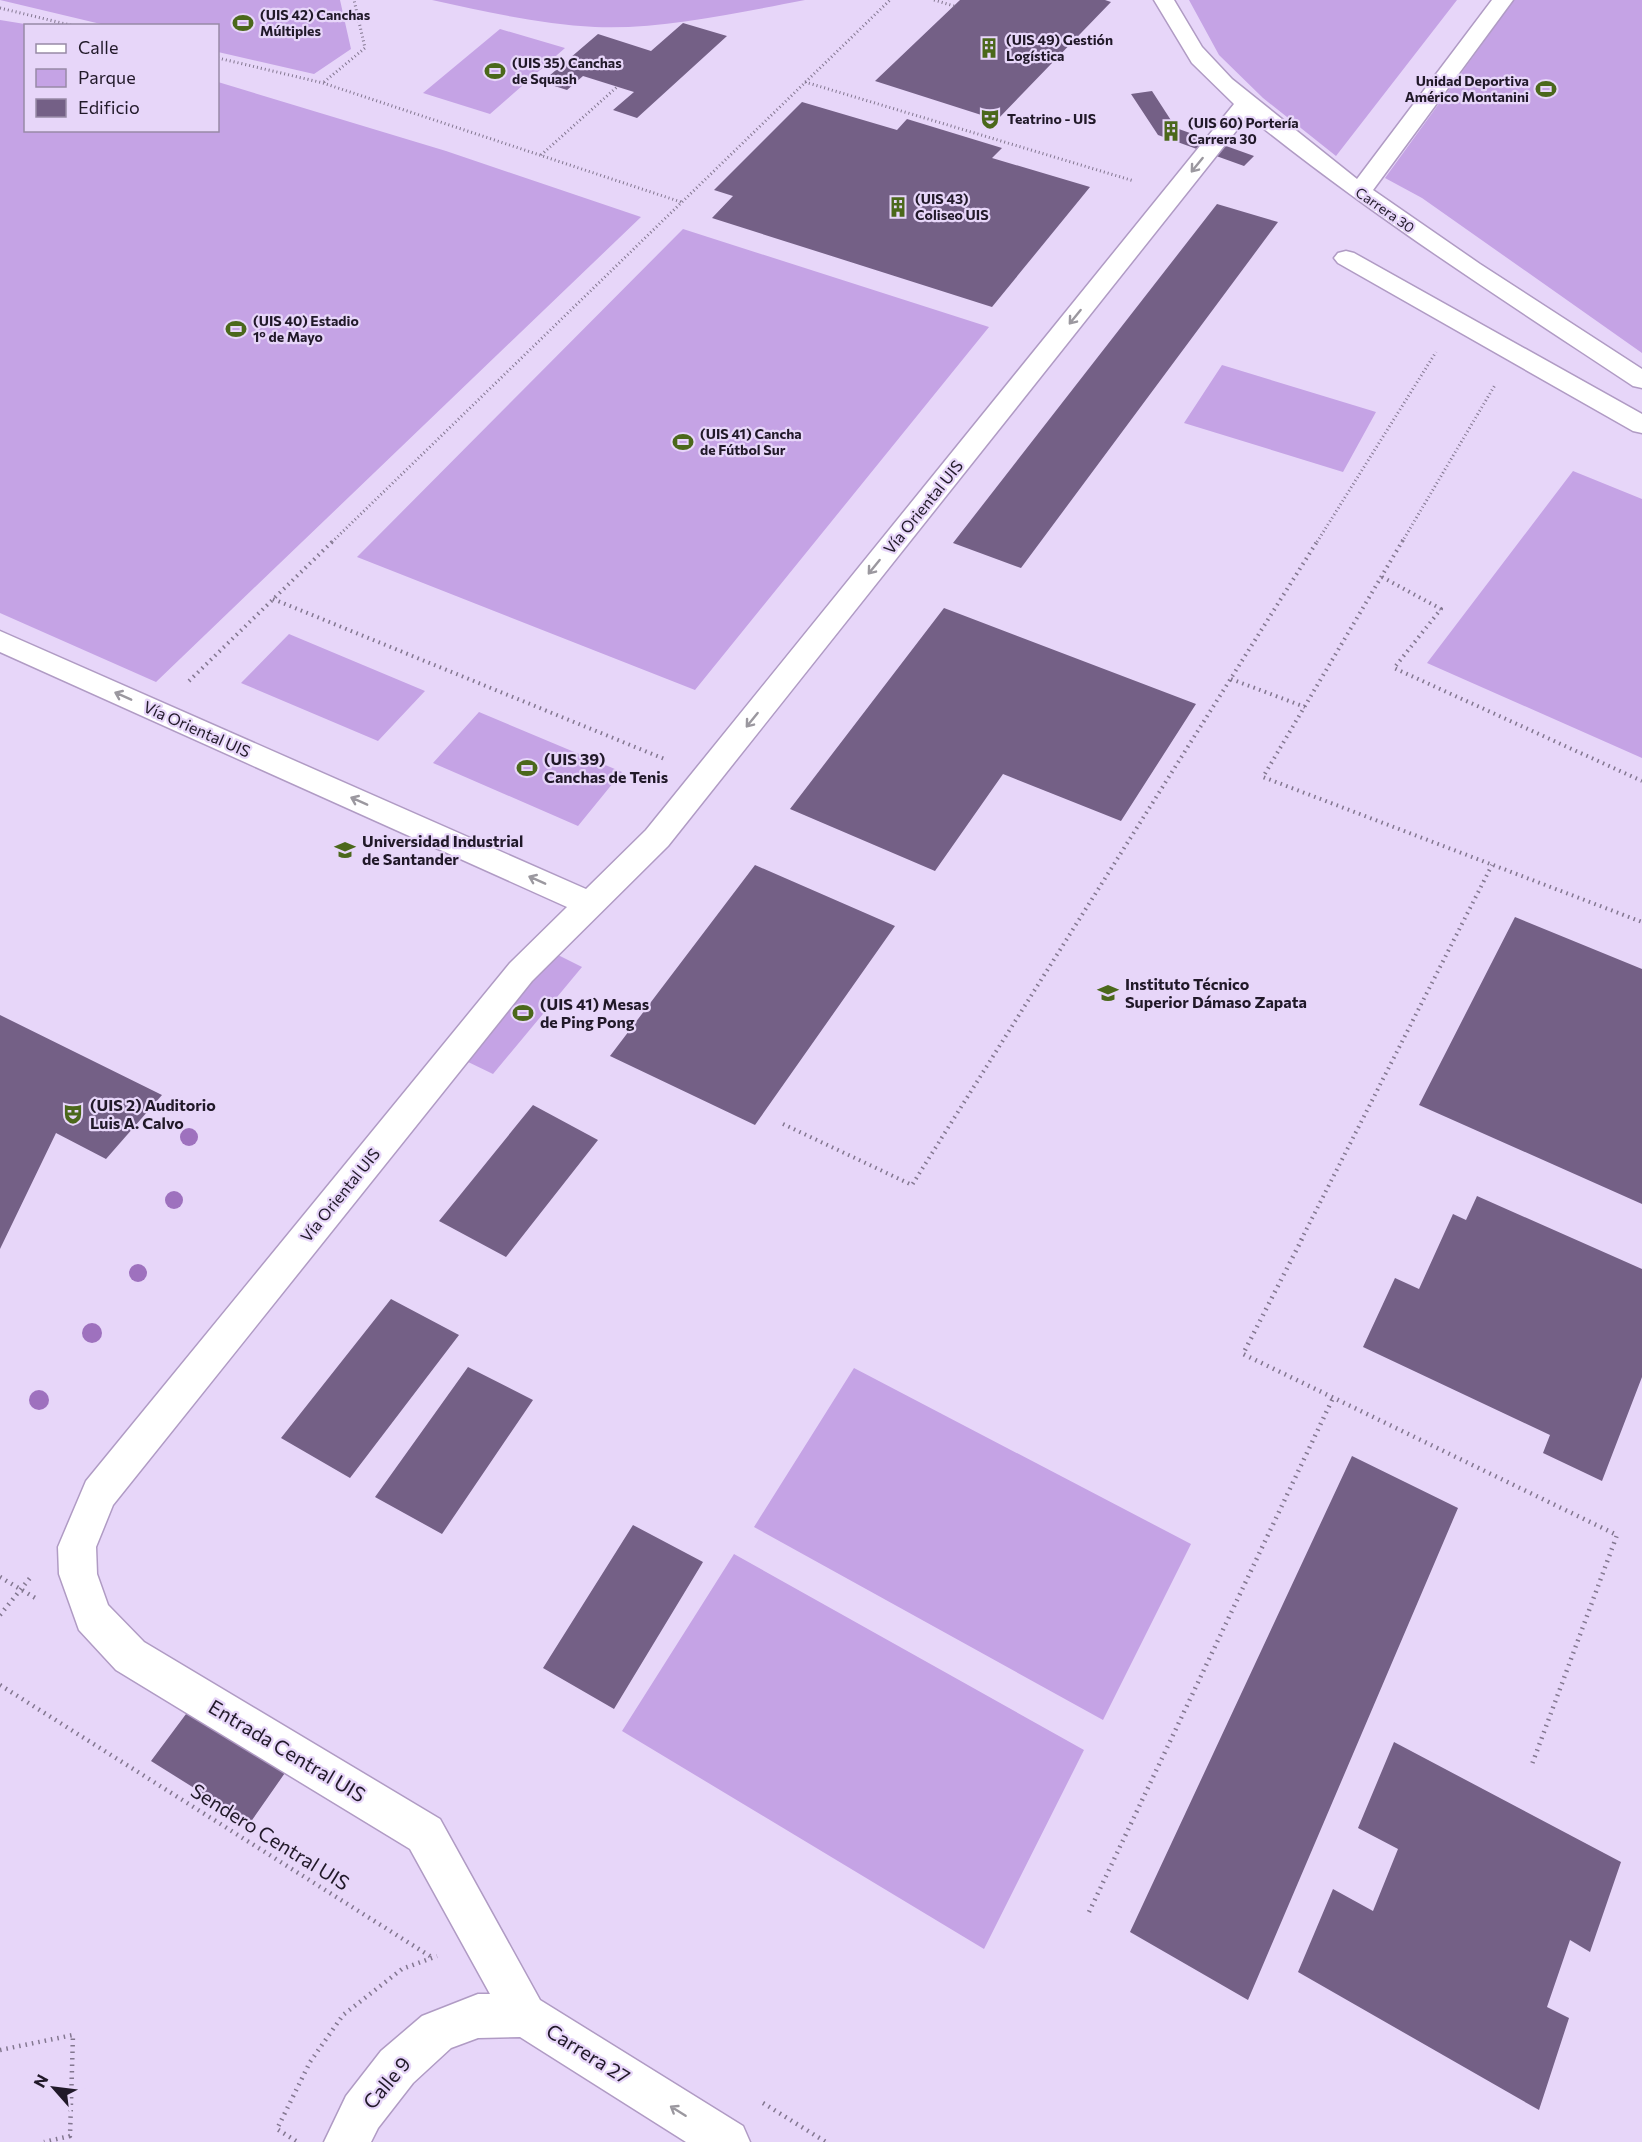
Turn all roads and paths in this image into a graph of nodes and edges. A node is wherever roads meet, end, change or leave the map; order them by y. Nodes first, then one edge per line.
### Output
1 (354, 0) edge
2 (890, 0) edge
3 (934, 0) edge
4 (1164, 0) edge
5 (1503, 0) edge
6 (954, 6) dead end
7 (0, 8) edge
8 (66, 24) edge
9 (219, 58) edge
10 (323, 82) junction
11 (805, 82) junction
12 (618, 86) dead end
13 (1247, 103) junction
14 (541, 155) junction
15 (1359, 192) junction
16 (1175, 193) junction
17 (681, 202) junction
18 (1346, 258) dead end
19 (1456, 321) junction
20 (1514, 354) junction
21 (1642, 380) edge
22 (1642, 425) edge
23 (1382, 577) junction
24 (273, 599) junction
25 (0, 641) edge
26 (1231, 679) junction
27 (1305, 707) junction
28 (157, 711) junction
29 (669, 761) dead end
30 (1642, 781) edge
31 (1492, 865) junction
32 (591, 904) junction
33 (1642, 922) edge
34 (783, 1124) dead end
35 (1333, 1398) junction
36 (99, 1494) joint
37 (0, 1685) edge
38 (1530, 1767) dead end
39 (1089, 1912) dead end
40 (442, 1964) dead end
41 (525, 2015) junction
42 (0, 2050) edge
43 (277, 2129) dead end
44 (44, 2142) edge
45 (297, 2142) edge
46 (347, 2142) edge
47 (727, 2142) edge

1 - 10 path
2 - 11 path
3 - 6 path
4 - 13 street, Carrera 30
5 - 15 street
7 - 8 path
9 - 10 path
10 - 14 path
11 - 16 path
11 - 17 path
12 - 14 path
13 - 15 street, Carrera 30
13 -> 16 street, Vía Oriental UIS
14 - 17 path
15 - 21 street, Carrera 30
16 -> 32 street, Vía Oriental UIS
17 - 24 path
18 - 19 street
19 - 20 street
19 - 26 path
20 - 22 street
20 - 23 path
23 - 27 path
23 - 30 path
24 - 28 path
24 - 29 path
28 -> 25 street, Vía Oriental UIS
26 - 27 path
26 - 34 path
27 - 31 path
32 -> 28 street, Vía Oriental UIS
31 - 33 path
31 - 35 path
32 - 36 street, Vía Oriental UIS
35 - 38 path
35 - 39 path
36 - 41 street, Entrada Central UIS
37 - 40 path, Sendero Central UIS
41 - 46 street, Calle 9
47 -> 41 street, Carrera 27
42 - 44 path
43 - 45 path

